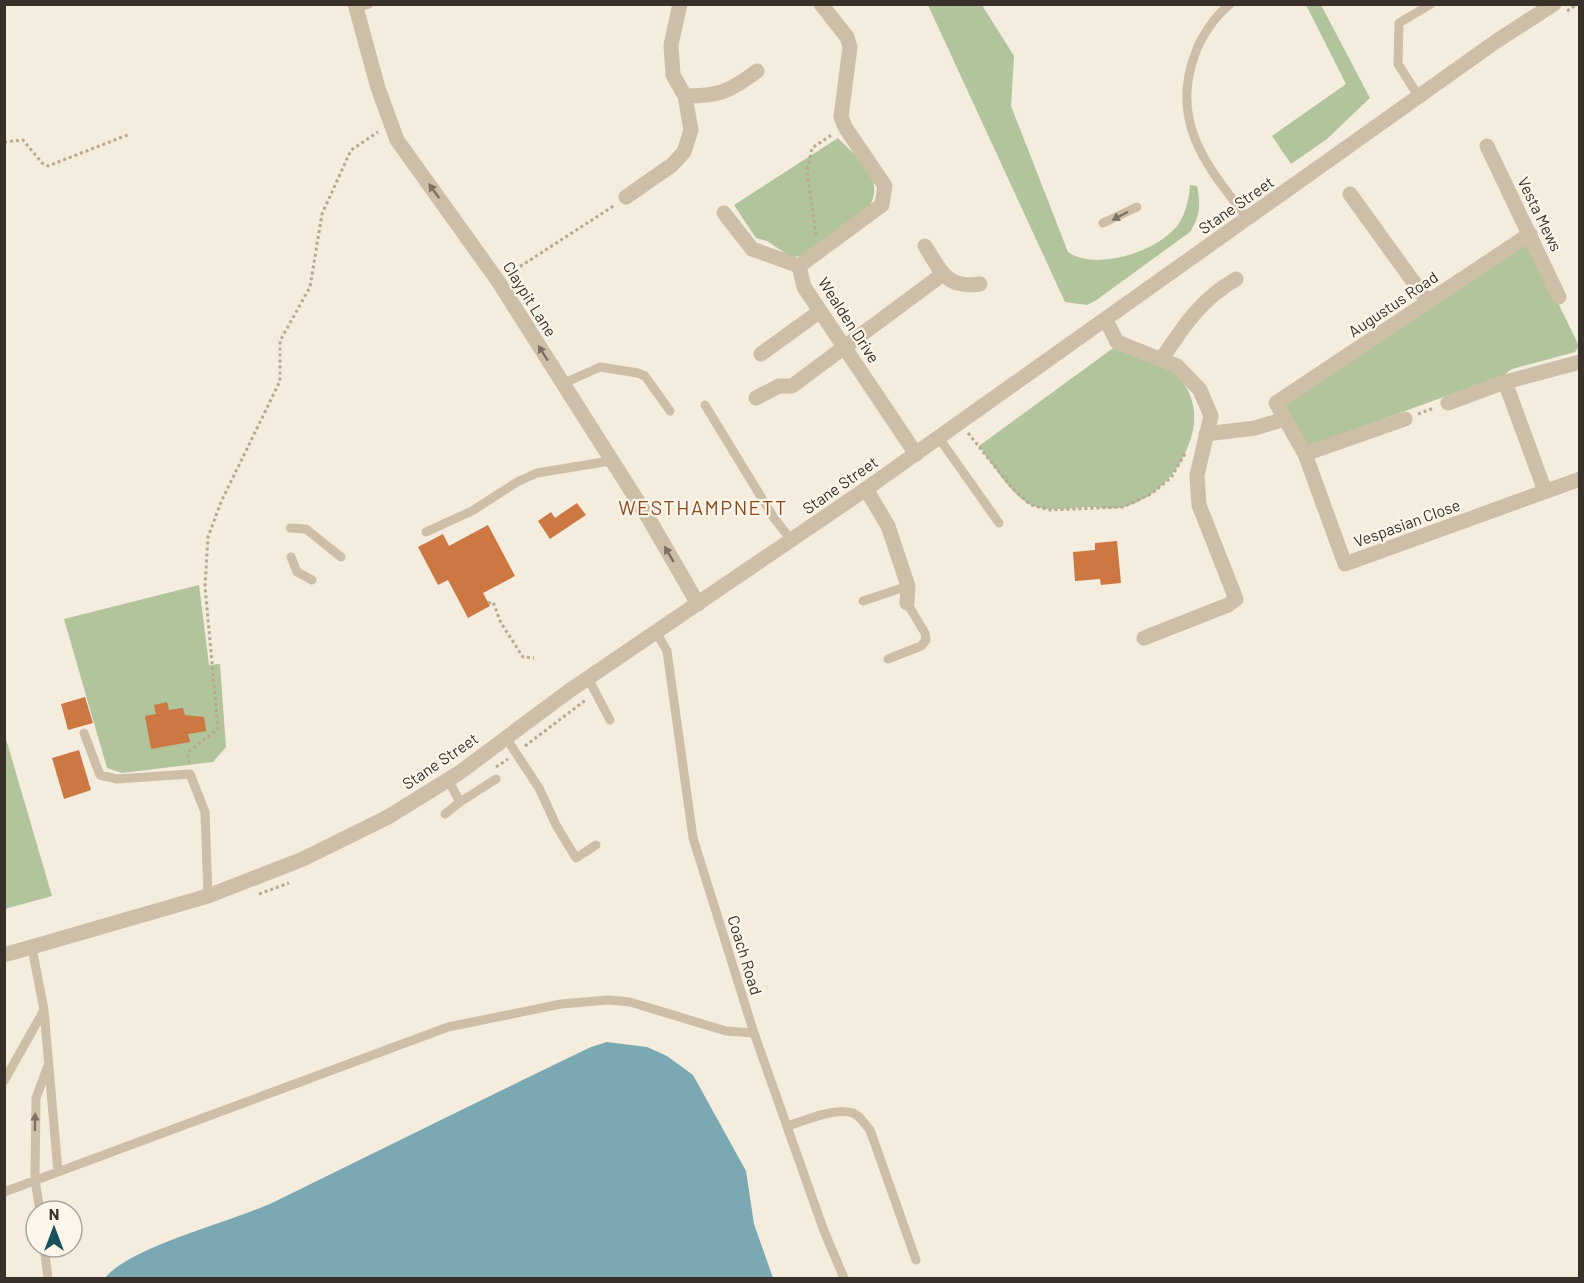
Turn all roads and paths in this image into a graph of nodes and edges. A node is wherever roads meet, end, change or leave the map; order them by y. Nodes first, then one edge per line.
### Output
1 (680, 4) edge
2 (821, 4) edge
3 (1431, 4) edge
4 (1554, 4) edge
5 (360, 6) edge
6 (1226, 6) edge
7 (757, 71) dead end
8 (685, 96) junction
9 (1419, 97) junction
10 (391, 123) junction
11 (845, 126) junction
12 (130, 134) dead end
13 (4, 142) edge
14 (1487, 146) dead end
15 (1350, 194) dead end
16 (627, 197) joint
17 (1137, 207) dead end
18 (724, 213) dead end
19 (1248, 219) junction
20 (1103, 223) dead end
21 (1530, 234) junction
22 (925, 246) dead end
23 (819, 249) junction
24 (799, 266) junction
25 (943, 274) junction
26 (1236, 279) dead end
27 (498, 281) junction
28 (980, 284) dead end
29 (1559, 297) dead end
30 (1428, 302) junction
31 (819, 312) junction
32 (1106, 320) junction
33 (844, 348) junction
34 (761, 354) dead end
35 (1161, 360) junction
36 (1580, 362) edge
37 (1505, 382) junction
38 (562, 384) junction
39 (756, 399) dead end
40 (1276, 403) joint
41 (1448, 403) joint
42 (705, 405) dead end
43 (670, 411) dead end
44 (1285, 419) junction
45 (1405, 419) joint
46 (968, 432) dead end
47 (1206, 435) junction
48 (939, 438) junction
49 (1188, 448) dead end
50 (916, 454) junction
51 (1305, 454) junction
52 (610, 461) junction
53 (1580, 479) edge
54 (866, 489) junction
55 (1545, 491) junction
56 (999, 523) dead end
57 (290, 528) dead end
58 (426, 532) dead end
59 (792, 541) junction
60 (291, 557) dead end
61 (341, 558) dead end
62 (312, 580) dead end
63 (909, 586) junction
64 (863, 601) dead end
65 (488, 603) dead end
66 (907, 603) joint
67 (698, 604) junction
68 (656, 632) junction
69 (1144, 638) dead end
70 (534, 658) dead end
71 (888, 659) dead end
72 (588, 678) junction
73 (610, 720) dead end
74 (84, 732) dead end
75 (506, 738) junction
76 (190, 774) junction
77 (496, 779) dead end
78 (448, 780) junction
79 (460, 802) junction
80 (445, 814) dead end
81 (596, 845) dead end
82 (208, 896) junction
83 (32, 948) junction
84 (4, 955) edge
85 (44, 1010) junction
86 (754, 1033) junction
87 (48, 1066) junction
88 (4, 1081) edge
89 (787, 1126) junction
90 (58, 1172) junction
91 (35, 1180) junction
92 (4, 1192) edge
93 (38, 1199) edge
94 (46, 1259) edge
95 (916, 1260) dead end
96 (48, 1278) edge
97 (844, 1278) edge

1 - 8 street
2 - 11 street
3 - 9 lane
4 - 9 street, Stane Street
5 - 10 street, Claypit Lane
6 - 19 lane
7 - 8 street
8 - 16 street
9 - 19 street, Stane Street
27 -> 10 street, Claypit Lane
10 - 76 path
11 - 23 path
11 - 23 street, Wealden Drive
12 - 13 path
14 - 21 street, Vesta Mews
15 - 30 street
16 - 27 path
17 -> 20 lane
18 - 24 street
19 - 32 street, Stane Street
21 - 29 street, Vesta Mews
21 - 30 street, Augustus Road
22 - 25 street
23 - 24 street, Wealden Drive
24 - 31 street, Wealden Drive
25 - 28 street
25 - 33 street
26 - 35 street
38 -> 27 street, Claypit Lane
30 - 40 street, Augustus Road
31 - 33 street, Wealden Drive
31 - 34 street, Wealden Drive
32 - 35 street
32 - 48 street, Stane Street
33 - 39 street
33 - 50 street, Wealden Drive
35 - 47 street
36 - 37 street
37 - 41 street
37 - 55 street
38 - 43 lane
38 - 52 street, Claypit Lane
40 - 44 street, Vespasian Close
41 - 45 path
42 - 59 lane
44 - 47 street
44 - 51 street, Vespasian Close
45 - 51 street
46 - 49 path
47 - 69 street
48 - 50 street, Stane Street
48 - 56 lane
50 - 54 street, Stane Street
51 - 55 street, Vespasian Close
52 - 58 lane
67 -> 52 street, Claypit Lane
53 - 55 street, Vespasian Close
54 - 59 street, Stane Street
54 - 63 street
57 - 61 lane
59 - 67 street, Stane Street
60 - 62 lane
63 - 64 lane
63 - 66 street
65 - 70 path
66 - 71 lane
67 - 68 street, Stane Street
68 - 72 street, Stane Street
68 - 86 lane, Coach Road
72 - 73 lane
72 - 75 street, Stane Street
74 - 76 lane
75 - 78 street, Stane Street
75 - 81 lane
76 - 82 lane
77 - 79 lane
78 - 79 lane
78 - 82 street, Stane Street
79 - 80 lane
82 - 83 street, Stane Street
83 - 84 street, Stane Street
83 - 85 lane
85 - 87 lane
85 - 88 lane
86 - 89 lane, Coach Road
86 - 90 lane
87 - 90 lane
91 -> 87 lane
89 - 95 lane
89 - 97 lane, Coach Road
90 - 91 lane
91 - 92 lane
91 - 93 lane
94 - 96 lane

